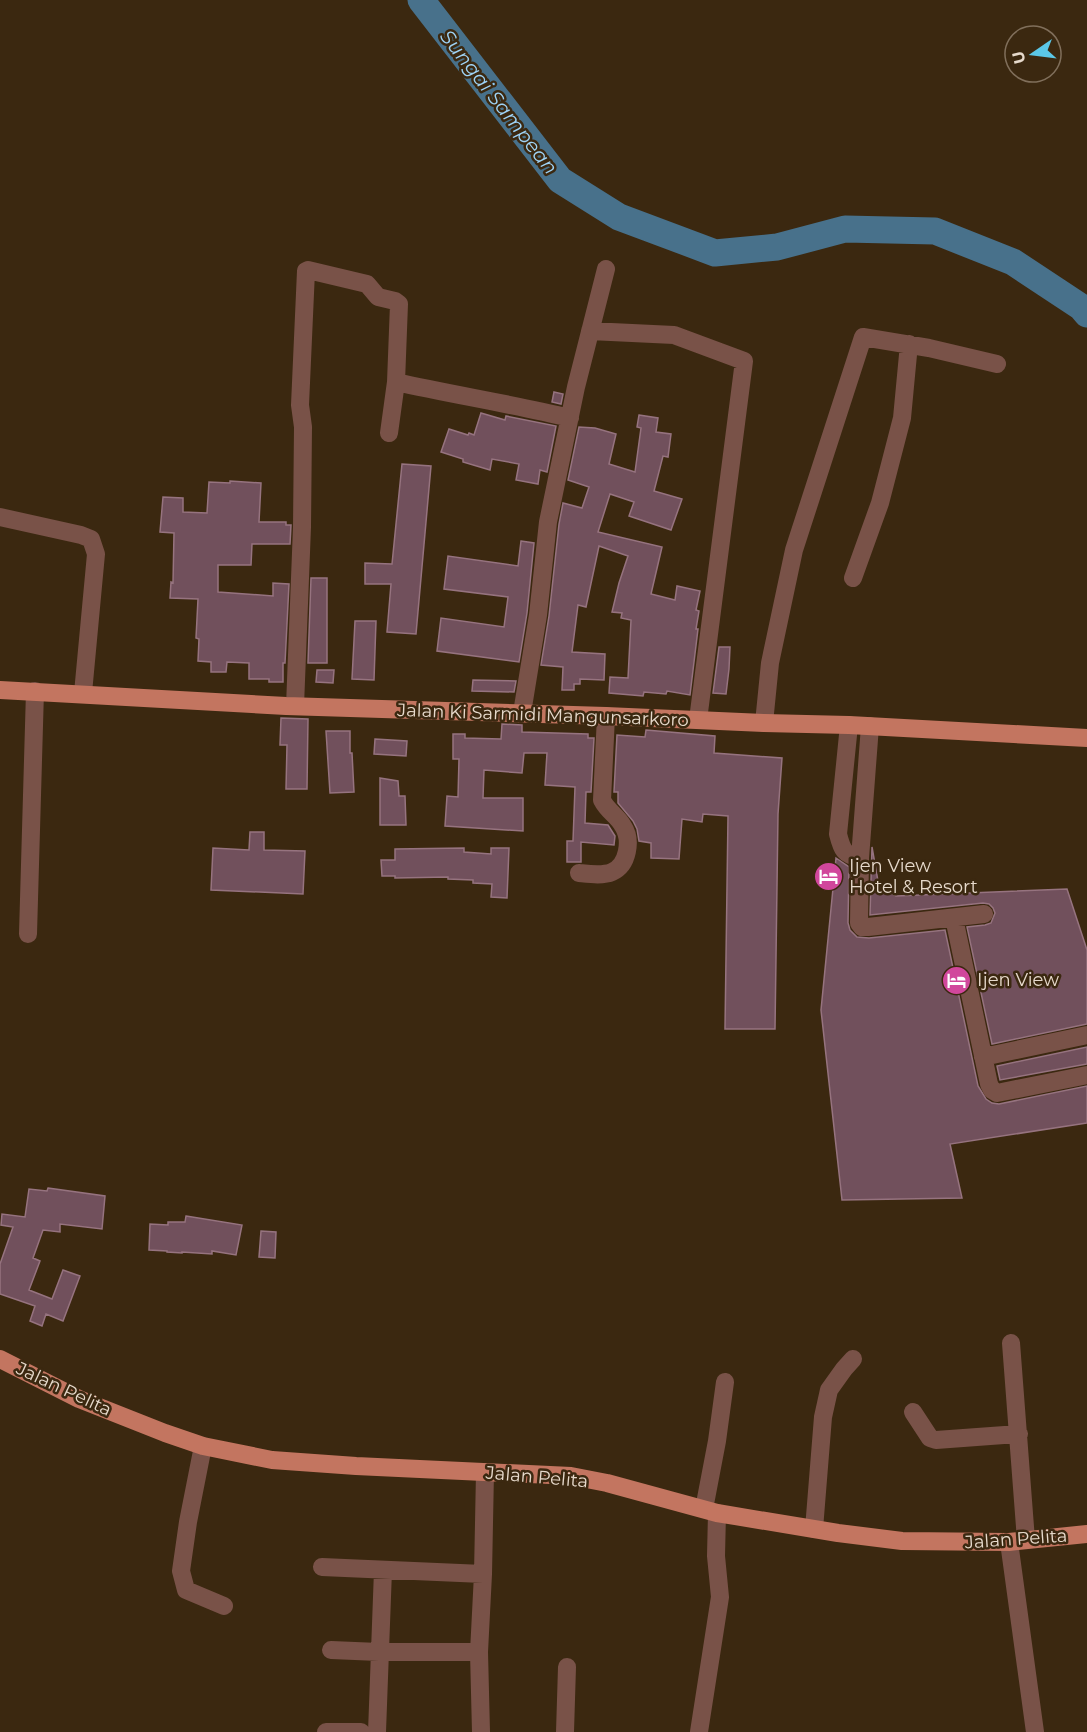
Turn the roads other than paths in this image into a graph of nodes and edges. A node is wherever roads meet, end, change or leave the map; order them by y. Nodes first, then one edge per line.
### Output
1 (606, 269) dead end
2 (590, 332) junction
3 (909, 344) junction
4 (998, 364) dead end
5 (396, 382) junction
6 (570, 418) junction
7 (389, 433) dead end
8 (0, 517) edge
9 (854, 578) dead end
10 (0, 690) edge
11 (36, 691) junction
12 (83, 693) junction
13 (295, 706) junction
14 (522, 713) junction
15 (606, 716) junction
16 (698, 720) junction
17 (764, 723) junction
18 (849, 725) junction
19 (870, 726) junction
20 (1087, 738) edge
21 (860, 858) junction
22 (579, 873) dead end
23 (984, 914) dead end
24 (954, 918) junction
25 (28, 934) dead end
26 (1087, 1035) edge
27 (983, 1057) junction
28 (1087, 1075) edge
29 (1011, 1343) dead end
30 (0, 1359) edge
31 (853, 1359) dead end
32 (725, 1382) dead end
33 (913, 1412) dead end
34 (1018, 1434) junction
35 (203, 1446) junction
36 (485, 1472) junction
37 (711, 1511) junction
38 (814, 1529) junction
39 (1087, 1534) edge
40 (1017, 1541) junction
41 (322, 1567) dead end
42 (383, 1570) junction
43 (483, 1574) junction
44 (224, 1606) dead end
45 (331, 1650) dead end
46 (379, 1652) junction
47 (479, 1652) junction
48 (567, 1667) dead end
49 (326, 1732) edge
50 (360, 1732) edge
51 (377, 1732) edge
52 (481, 1732) edge
53 (565, 1732) edge
54 (699, 1732) edge
55 (1035, 1732) edge

1 - 2 street
2 - 6 street
2 - 16 street
3 - 4 street
3 - 9 street
3 - 17 street
5 - 6 street
5 - 7 street
5 - 13 street
6 - 14 street
8 - 12 street
10 - 11 main road, Jalan Ki Sarmidi Mangunsarkoro
11 - 12 main road, Jalan Ki Sarmidi Mangunsarkoro
11 - 25 street
12 - 13 main road, Jalan Ki Sarmidi Mangunsarkoro
13 - 14 main road, Jalan Ki Sarmidi Mangunsarkoro
14 - 15 main road, Jalan Ki Sarmidi Mangunsarkoro
15 - 16 main road, Jalan Ki Sarmidi Mangunsarkoro
15 - 22 street
16 - 17 main road, Jalan Ki Sarmidi Mangunsarkoro
17 - 18 main road, Jalan Ki Sarmidi Mangunsarkoro
18 - 19 main road, Jalan Ki Sarmidi Mangunsarkoro
18 - 21 street
19 - 20 main road, Jalan Ki Sarmidi Mangunsarkoro
19 - 21 street
21 - 24 street
23 - 24 street
24 - 27 street
26 - 27 street
27 - 28 street
29 - 34 street
30 - 35 main road, Jalan Pelita
31 - 38 street
32 - 37 street
33 - 34 street
34 - 40 street
35 - 36 main road, Jalan Pelita
35 - 44 street
36 - 37 main road, Jalan Pelita
36 - 43 street
37 - 38 main road, Jalan Pelita
37 - 54 street
38 - 40 main road, Jalan Pelita
39 - 40 main road, Jalan Pelita
40 - 55 street
41 - 42 street
42 - 43 street
42 - 46 street
43 - 47 street
45 - 46 street
46 - 47 street
46 - 51 street
47 - 52 street
48 - 53 street
49 - 50 street

